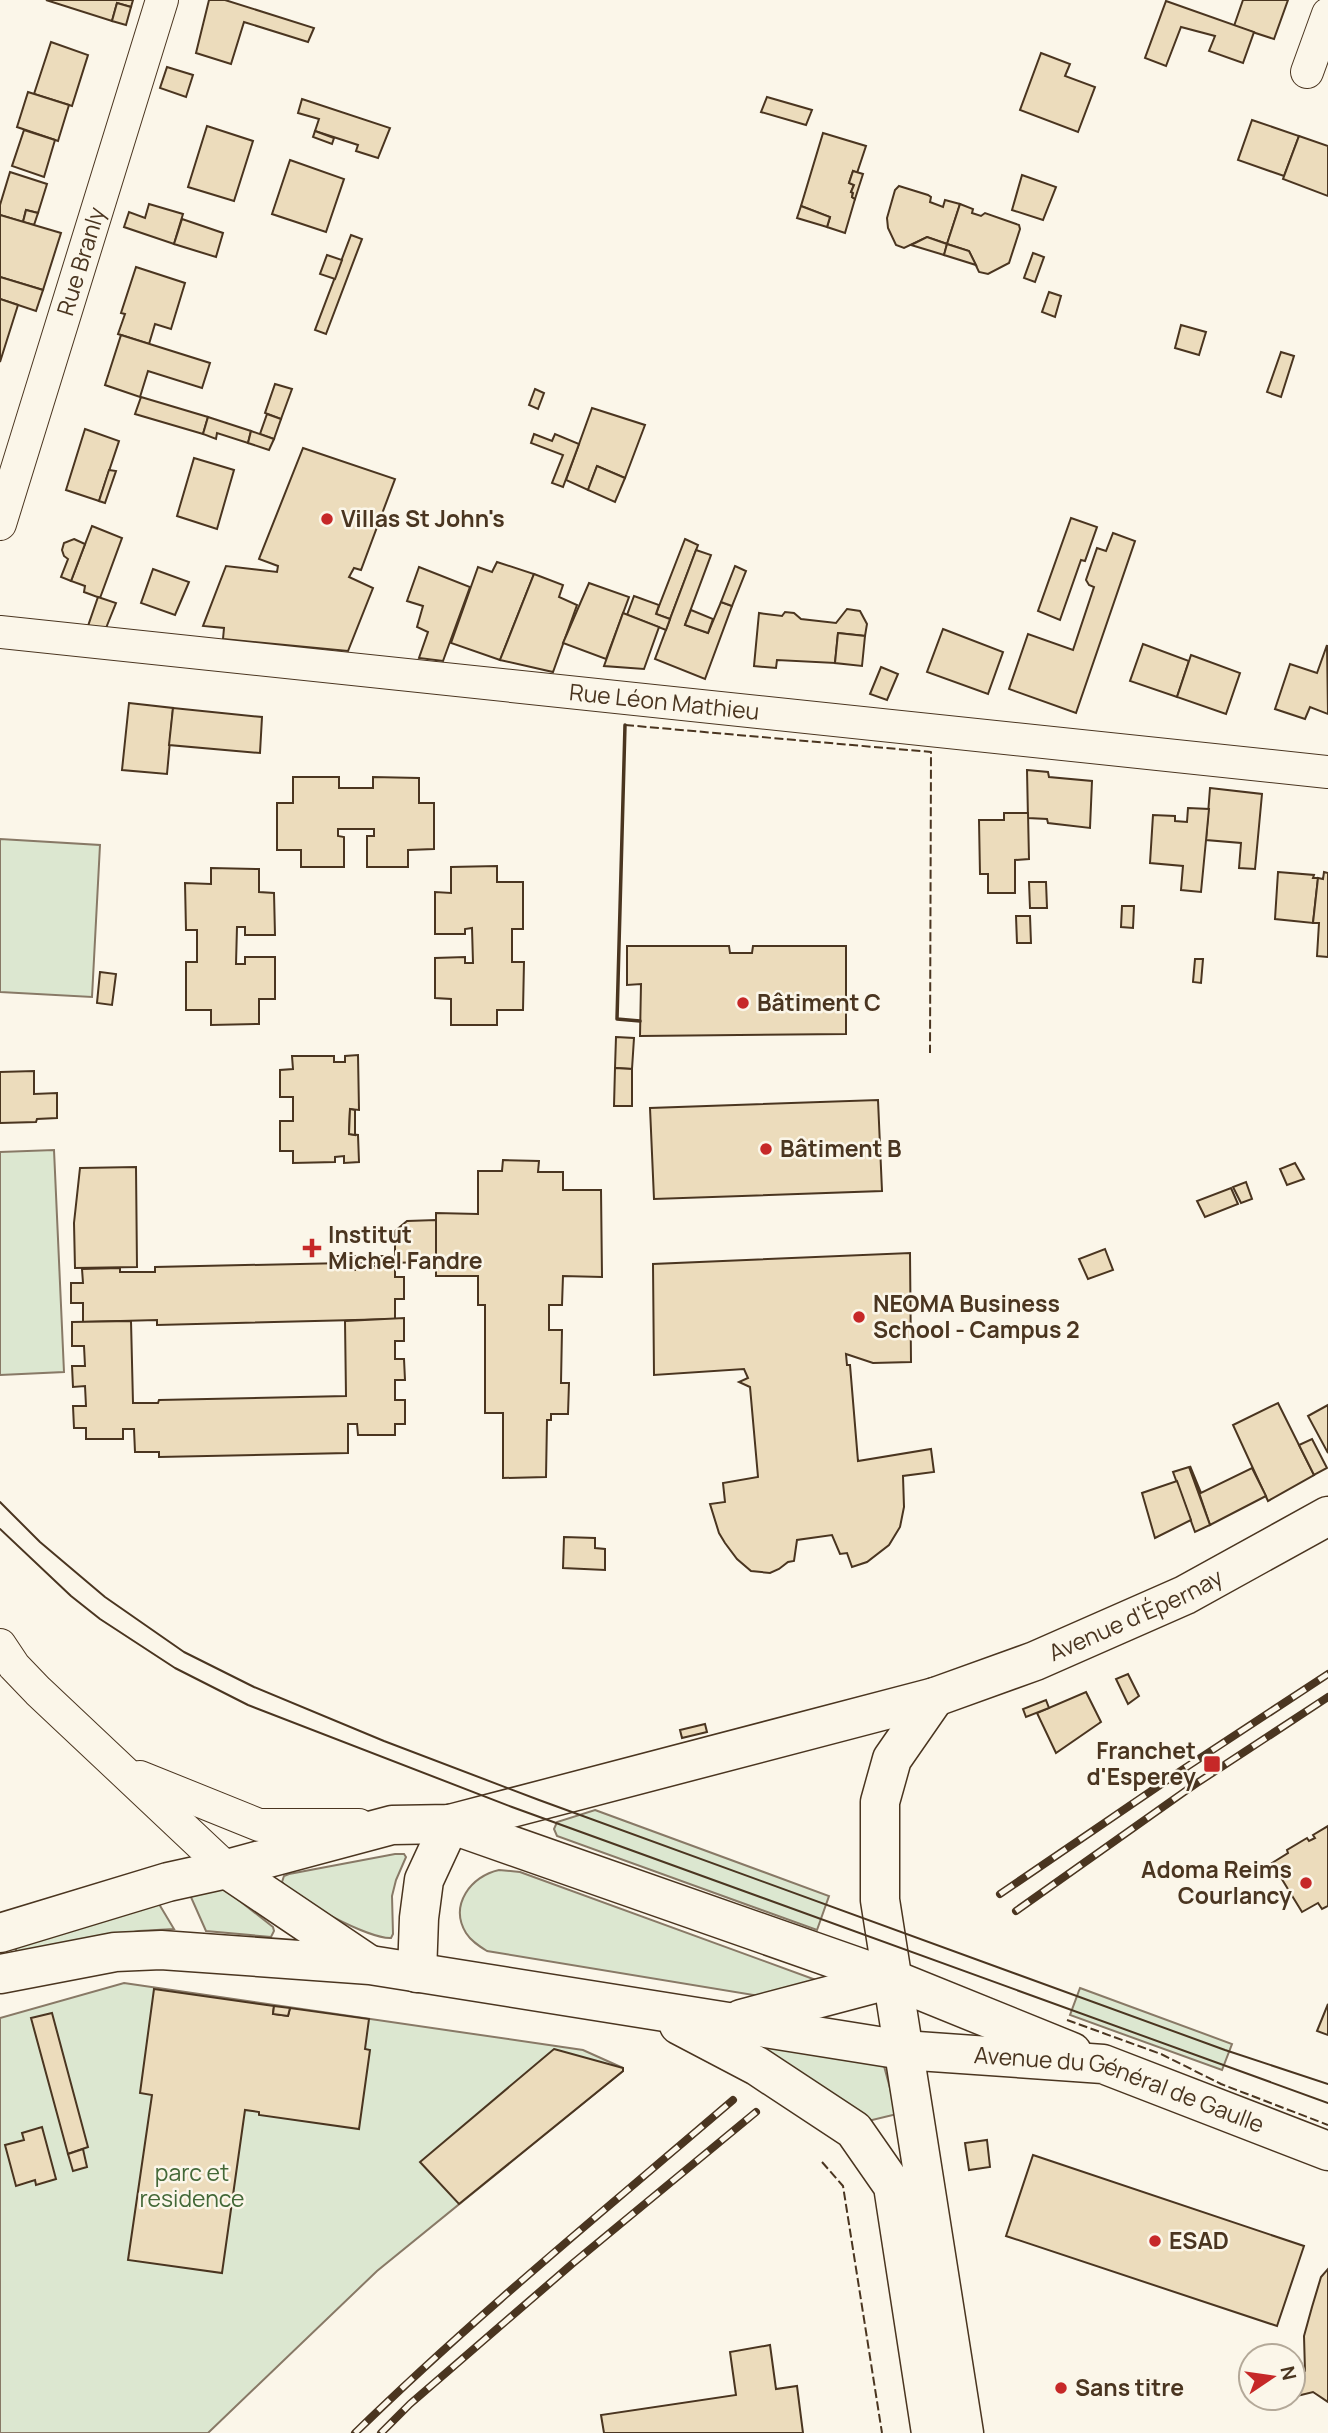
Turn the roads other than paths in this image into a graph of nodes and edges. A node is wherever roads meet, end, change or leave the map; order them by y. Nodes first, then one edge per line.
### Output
1 (162, 0) edge
2 (1328, 14) edge
3 (1307, 72) dead end
4 (0, 524) edge
5 (0, 632) edge
6 (1328, 772) edge
7 (1328, 1516) edge
8 (0, 1645) edge
9 (935, 1697) junction
10 (119, 1769) junction
11 (450, 1824) junction
12 (392, 1825) junction
13 (228, 1869) junction
14 (0, 1933) edge
15 (370, 1965) junction
16 (417, 1973) junction
17 (0, 1974) edge
18 (892, 1979) junction
19 (650, 2010) junction
20 (728, 2023) junction
21 (903, 2050) junction
22 (1103, 2064) junction
23 (1328, 2151) edge
24 (931, 2433) edge
25 (964, 2433) edge

1 - 4 street, Rue Branly
2 - 3 street
5 - 6 street, Rue Léon Mathieu
7 - 9 main road, Avenue d'Épernay
8 - 10 street
9 - 11 main road, Avenue d'Épernay
9 - 18 main road
10 - 12 street
10 - 13 street
11 - 12 main road
11 - 16 main road
11 - 18 main road
12 - 13 main road
13 - 14 main road
13 - 15 main road
15 - 16 main road, Avenue du Général de Gaulle
15 - 17 main road, Avenue du Général de Gaulle
16 - 19 main road, Avenue du Général de Gaulle
18 - 20 main road
18 - 21 main road
18 - 22 main road
19 - 20 main road, Avenue du Général de Gaulle
19 - 24 main road
20 - 21 main road, Avenue du Général de Gaulle
21 - 22 main road, Avenue du Général de Gaulle
21 - 25 main road
22 - 23 main road, Avenue du Général de Gaulle

